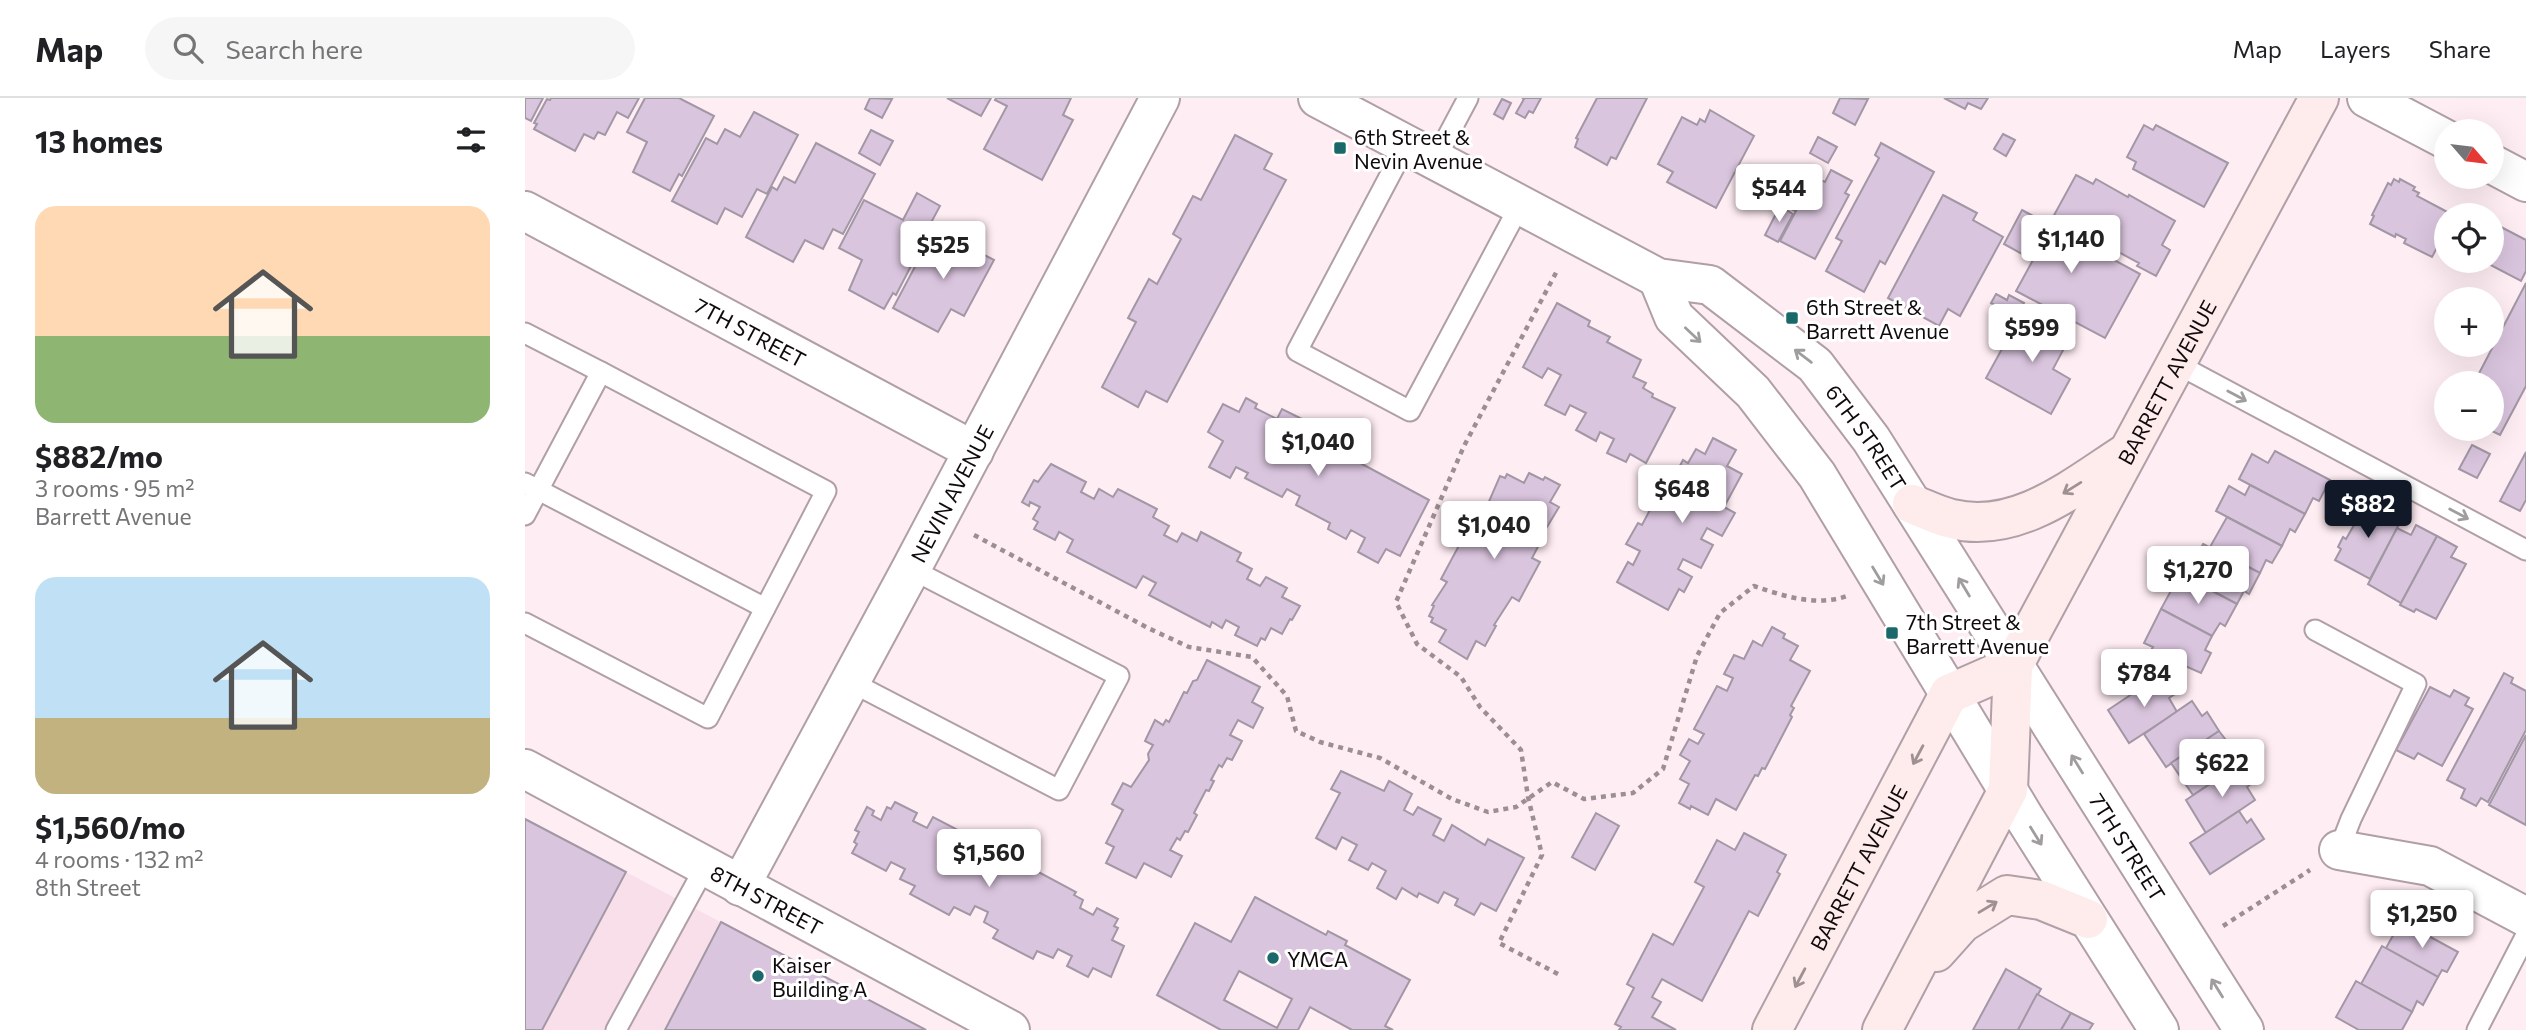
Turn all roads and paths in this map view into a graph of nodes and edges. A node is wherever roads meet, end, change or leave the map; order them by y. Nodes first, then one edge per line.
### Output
1 (1160, 98) edge
2 (1318, 98) edge
3 (1468, 98) edge
4 (2319, 98) edge
5 (2367, 98) edge
6 (2434, 133) edge
7 (1420, 152) junction
8 (2504, 171) edge
9 (2526, 183) edge
10 (1520, 205) junction
11 (525, 211) edge
12 (1576, 234) junction
13 (1658, 278) junction
14 (525, 333) edge
15 (2177, 364) junction
16 (601, 372) junction
17 (974, 451) junction
18 (2130, 451) junction
19 (532, 486) edge
20 (1912, 504) junction
21 (525, 515) edge
22 (939, 516) junction
23 (2526, 550) edge
24 (911, 569) junction
25 (1857, 592) dead end
26 (765, 608) junction
27 (525, 623) edge
28 (2315, 630) dead end
29 (2013, 666) junction
30 (851, 682) junction
31 (1949, 694) junction
32 (525, 769) edge
33 (2008, 790) junction
34 (1528, 797) junction
35 (2339, 850) junction
36 (705, 867) junction
37 (740, 886) junction
38 (2526, 917) edge
39 (2088, 919) junction
40 (2526, 935) edge
41 (2191, 947) junction
42 (1558, 974) dead end
43 (1904, 987) junction
44 (616, 1030) edge
45 (1010, 1030) edge
46 (1772, 1030) edge
47 (1882, 1030) edge
48 (2159, 1030) edge
49 (2244, 1030) edge
50 (2477, 1030) edge

1 - 17 street, NEVIN AVENUE
2 - 7 street, 6TH STREET
3 - 7 lane
4 - 15 main road, BARRETT AVENUE
5 - 6 street
7 - 10 street, 6TH STREET
7 - 10 lane
8 - 9 street
10 - 12 street, 6TH STREET
11 - 17 street, 7TH STREET
12 - 13 street, 6TH STREET
12 - 34 path
20 -> 13 street, 6TH STREET
13 -> 31 street
14 - 16 lane
15 - 18 main road, BARRETT AVENUE
15 -> 23 lane
16 - 19 lane
16 - 26 lane
17 - 22 street, NEVIN AVENUE
18 -> 20 main road
18 - 29 main road, BARRETT AVENUE
19 - 21 lane
19 - 26 lane
29 -> 20 street, 6TH STREET
22 - 24 street, NEVIN AVENUE
22 - 34 path
24 - 30 street, NEVIN AVENUE
24 - 30 lane
25 - 34 path
26 - 27 lane
28 - 35 lane
29 - 31 main road
29 - 33 main road, BARRETT AVENUE
41 -> 29 street, 7TH STREET
30 - 37 street, NEVIN AVENUE
31 - 33 street
31 -> 46 main road, BARRETT AVENUE
32 - 36 street, 8TH STREET
33 -> 39 street
33 - 43 main road, BARRETT AVENUE
34 - 42 path
35 - 38 street
35 - 41 path
36 - 37 street, 8TH STREET
36 - 44 lane
37 - 45 street, 8TH STREET
43 -> 39 main road
39 - 48 street
40 - 50 lane
49 -> 41 street, 7TH STREET
43 - 47 main road, BARRETT AVENUE

